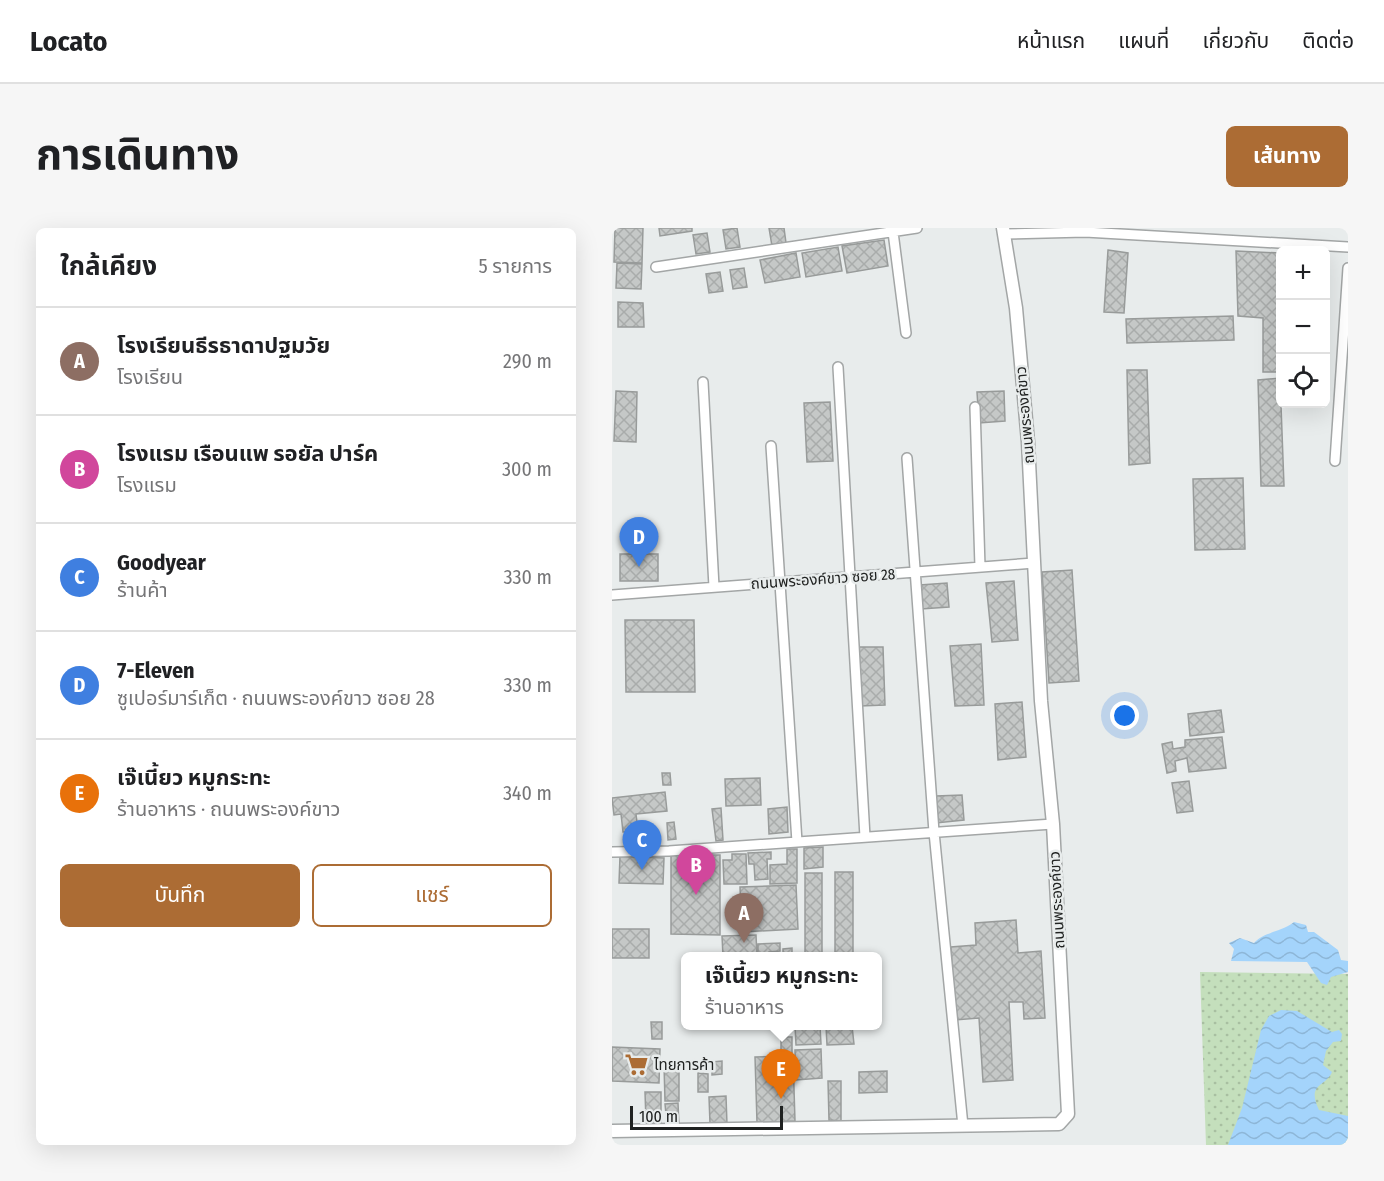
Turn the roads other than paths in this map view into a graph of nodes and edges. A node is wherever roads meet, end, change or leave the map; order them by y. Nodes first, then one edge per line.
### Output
1 (917, 228) edge
2 (1004, 231) edge
3 (893, 232) junction
4 (1348, 247) edge
5 (656, 267) dead end
6 (1348, 268) edge
7 (906, 333) dead end
8 (838, 367) dead end
9 (703, 382) dead end
10 (975, 407) dead end
11 (1343, 414) edge
12 (771, 446) dead end
13 (907, 458) dead end
14 (1335, 461) dead end
15 (1034, 564) junction
16 (980, 567) junction
17 (915, 572) junction
18 (850, 577) junction
19 (779, 582) junction
20 (714, 587) junction
21 (612, 595) edge
22 (1053, 824) junction
23 (934, 832) junction
24 (865, 837) junction
25 (797, 842) junction
26 (612, 852) edge
27 (963, 1126) junction
28 (612, 1131) edge

1 - 3 street
2 - 4 street
2 - 15 street, ถนนพระองค์ขาว
3 - 5 street
3 - 7 street
6 - 11 street
8 - 18 street
9 - 20 street
10 - 16 street
11 - 14 street
12 - 19 street
13 - 17 street
15 - 16 street, ถนนพระองค์ขาว ซอย 28
15 - 22 street, ถนนพระองค์ขาว
16 - 17 street, ถนนพระองค์ขาว ซอย 28
17 - 18 street, ถนนพระองค์ขาว ซอย 28
17 - 23 street
18 - 19 street, ถนนพระองค์ขาว ซอย 28
18 - 24 street
19 - 20 street, ถนนพระองค์ขาว ซอย 28
19 - 25 street
20 - 21 street, ถนนพระองค์ขาว ซอย 28
22 - 23 street
22 - 27 street, ถนนพระองค์ขาว
23 - 24 street
23 - 27 street
24 - 25 street
25 - 26 street
27 - 28 street, ถนนพระองค์ขาว

